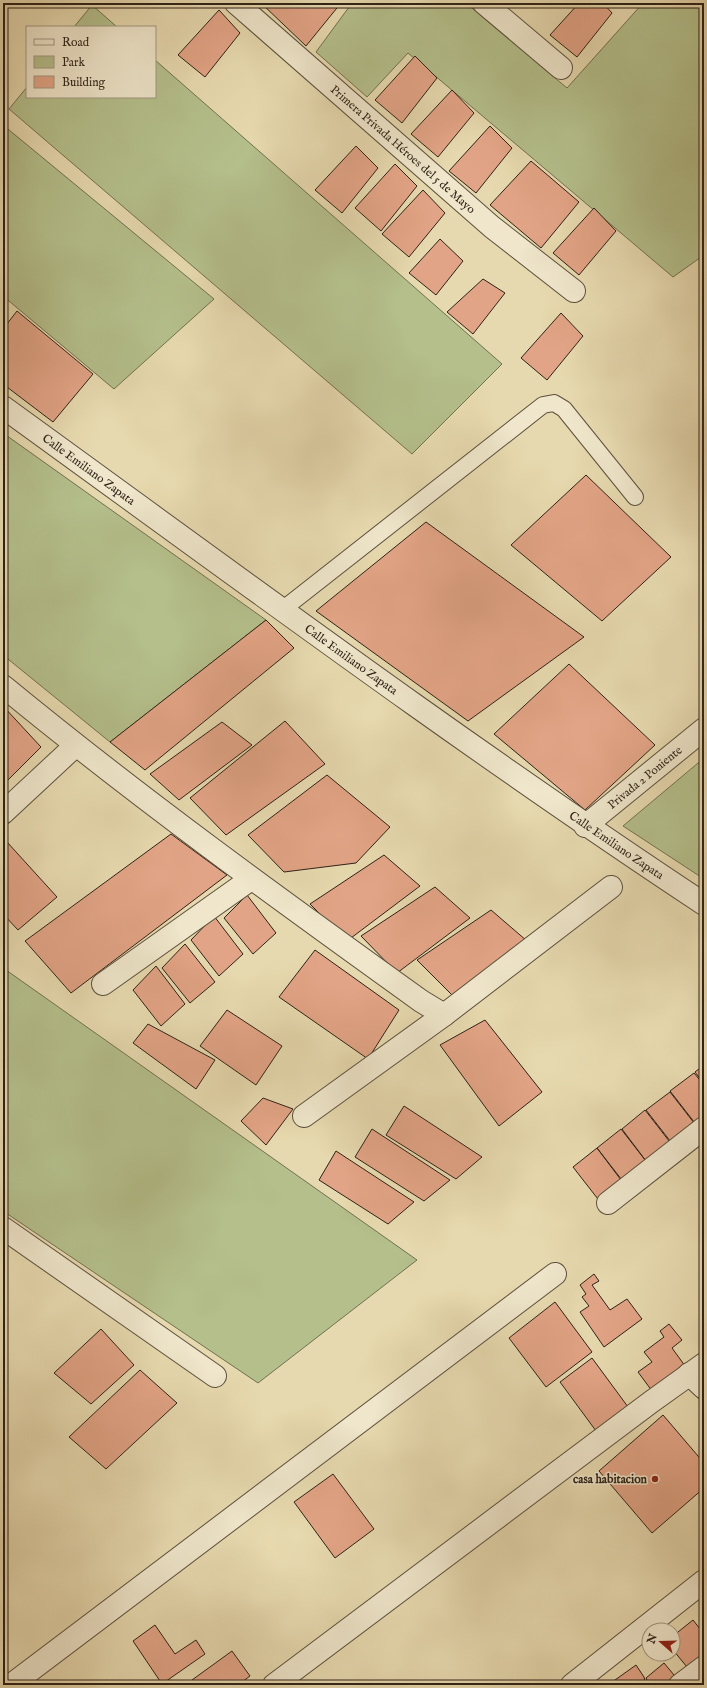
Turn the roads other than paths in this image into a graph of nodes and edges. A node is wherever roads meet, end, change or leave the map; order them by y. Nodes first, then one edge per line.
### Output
1 (236, 3) edge
2 (484, 3) edge
3 (561, 68) dead end
4 (574, 291) dead end
5 (3, 407) edge
6 (635, 497) dead end
7 (282, 610) junction
8 (3, 686) edge
9 (704, 729) edge
10 (76, 746) junction
11 (3, 813) edge
12 (585, 826) junction
13 (251, 879) junction
14 (610, 887) dead end
15 (704, 904) edge
16 (103, 984) dead end
17 (444, 1015) junction
18 (304, 1116) dead end
19 (704, 1128) edge
20 (608, 1203) dead end
21 (3, 1228) edge
22 (555, 1274) dead end
23 (215, 1376) dead end
24 (699, 1376) edge
25 (704, 1581) edge
26 (704, 1666) edge
27 (11, 1685) edge
28 (274, 1685) edge
29 (572, 1685) edge
30 (680, 1685) edge

1 - 4 street, Primera Privada Héroes del 5 de Mayo
2 - 3 street
5 - 7 street, Calle Emiliano Zapata
6 - 7 lane
7 - 12 street, Calle Emiliano Zapata
8 - 10 street
9 - 12 street, Privada 2 Poniente
10 - 11 street
10 - 13 street
12 - 15 street, Calle Emiliano Zapata
13 - 16 street
13 - 17 street
14 - 17 street
17 - 18 street
19 - 20 street
21 - 23 street
22 - 27 street
24 - 28 street
25 - 29 street
26 - 30 street

